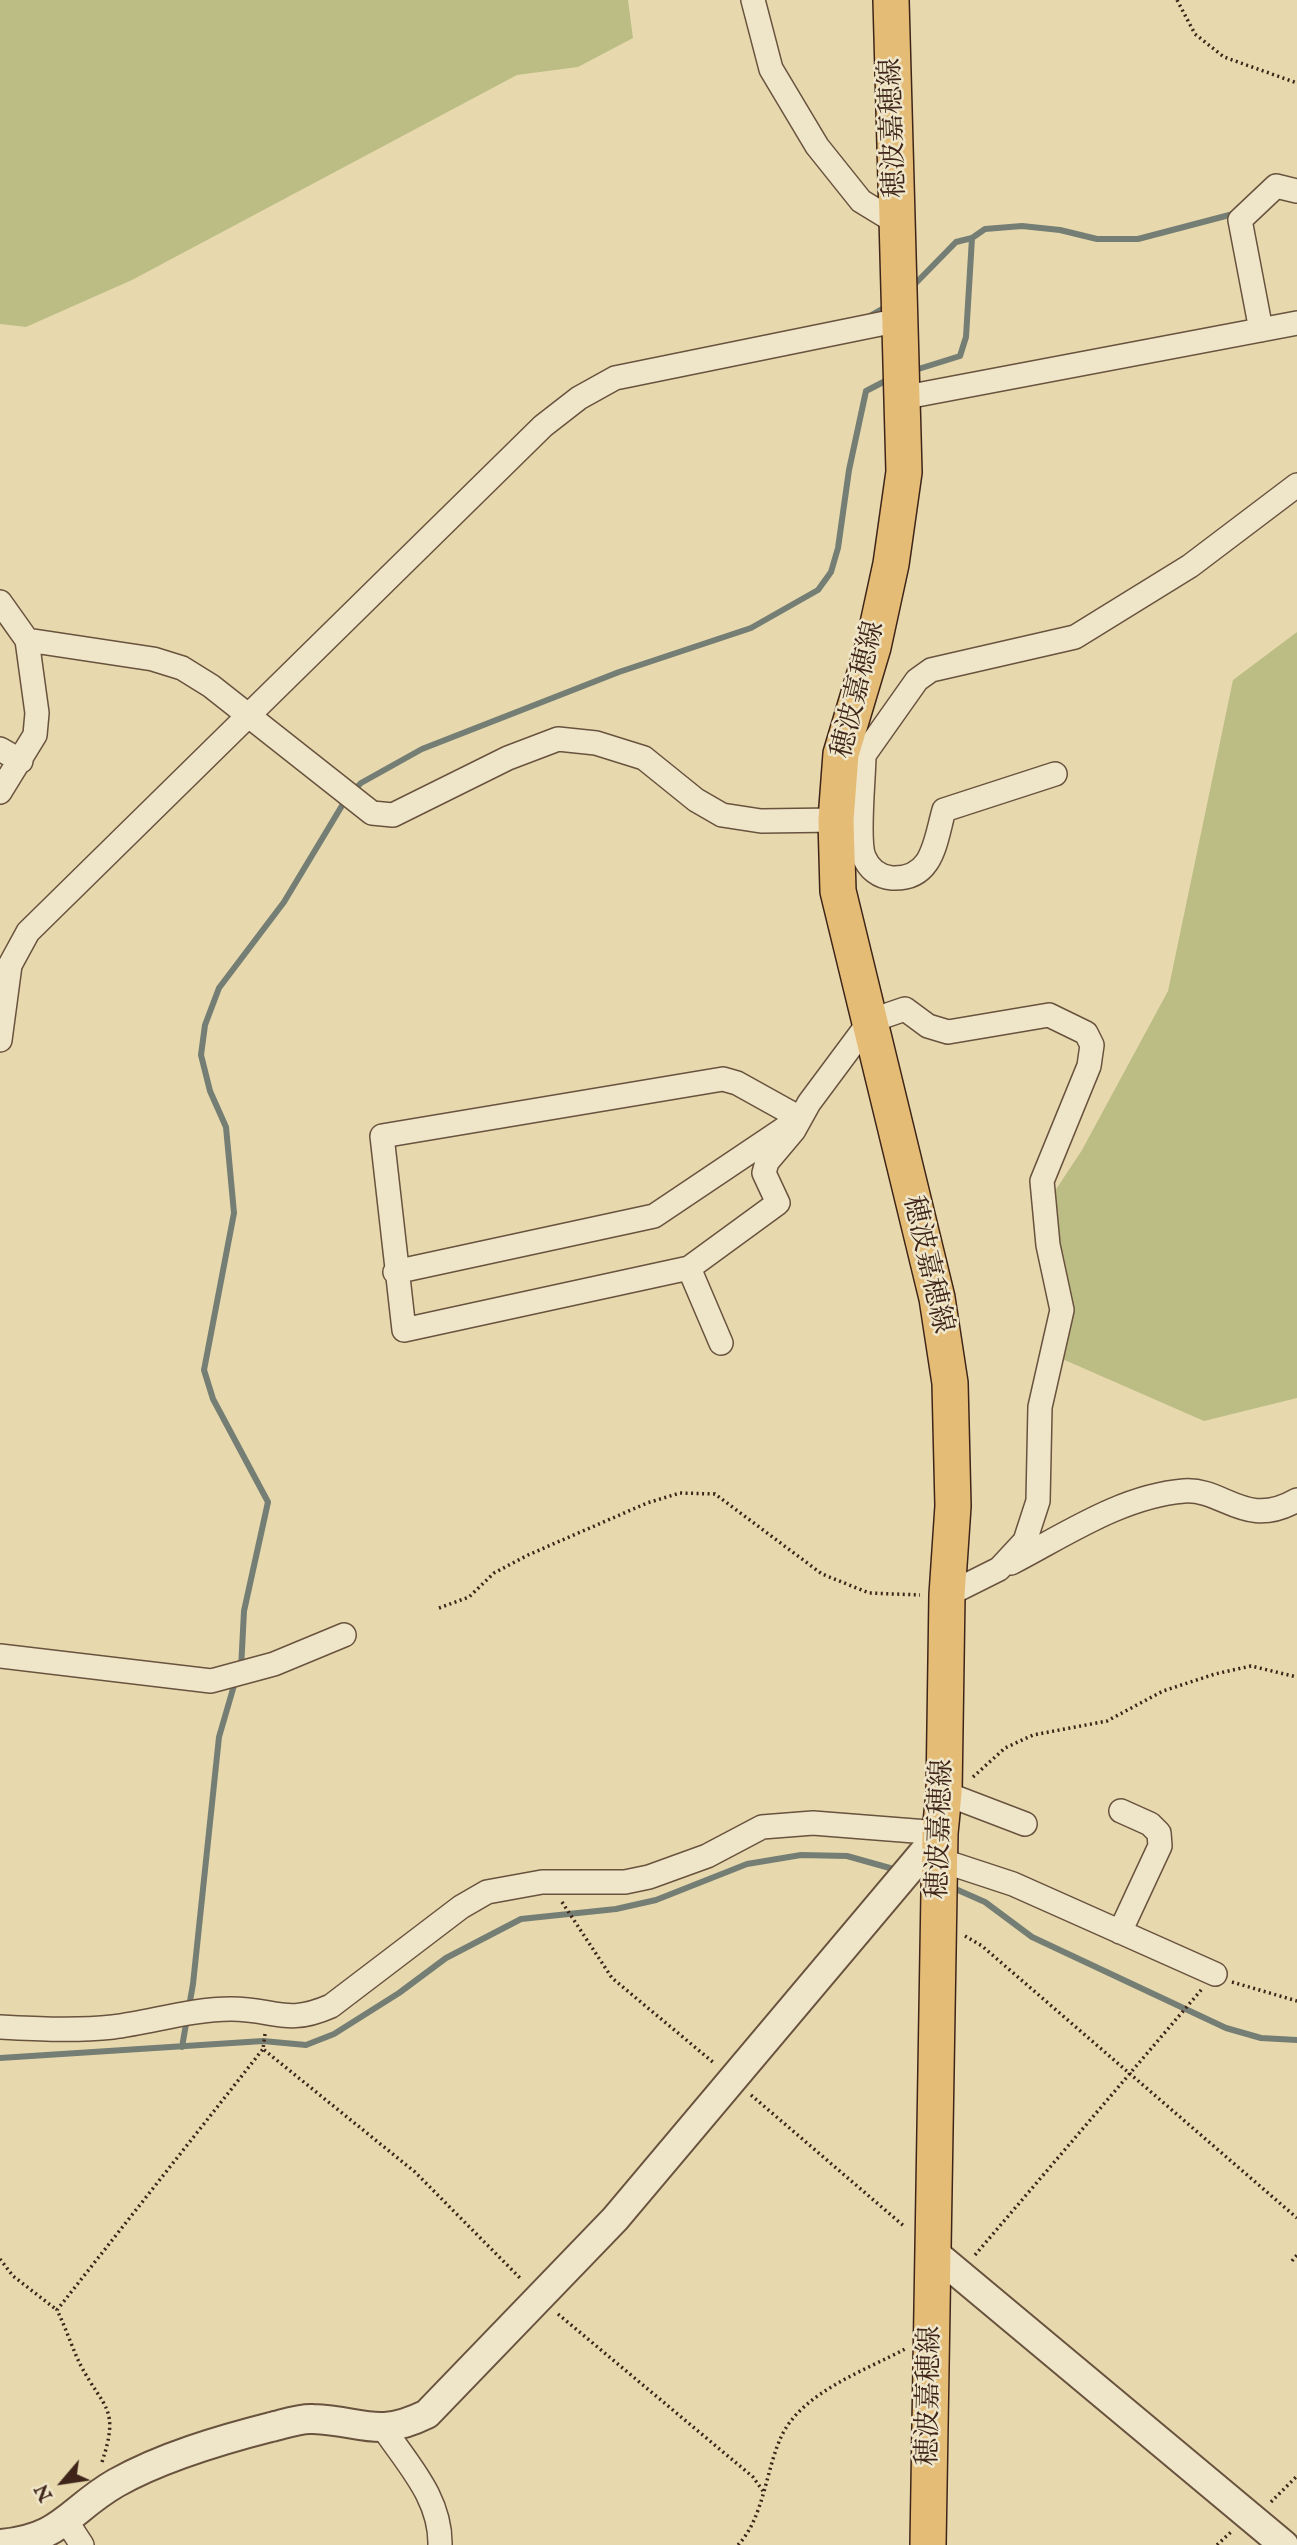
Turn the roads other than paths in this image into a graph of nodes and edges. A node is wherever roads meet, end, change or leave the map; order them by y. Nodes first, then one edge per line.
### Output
1 (753, 0) edge
2 (891, 0) edge
3 (1297, 191) edge
4 (897, 223) junction
5 (900, 320) junction
6 (1297, 323) edge
7 (1261, 330) junction
8 (901, 398) junction
9 (1297, 485) edge
10 (2, 609) edge
11 (27, 640) junction
12 (248, 715) junction
13 (0, 749) edge
14 (853, 755) junction
15 (21, 761) junction
16 (1055, 774) dead end
17 (0, 792) edge
18 (836, 820) junction
19 (870, 1021) junction
20 (0, 1040) edge
21 (800, 1118) junction
22 (689, 1268) junction
23 (395, 1272) junction
24 (721, 1343) dead end
25 (1297, 1500) edge
26 (999, 1569) junction
27 (947, 1595) junction
28 (344, 1635) dead end
29 (0, 1656) edge
30 (953, 1795) junction
31 (1121, 1811) dead end
32 (1025, 1824) dead end
33 (940, 1847) junction
34 (1120, 1932) junction
35 (1215, 1974) road end
36 (0, 2027) edge
37 (933, 2252) junction
38 (384, 2429) junction
39 (79, 2524) edge
40 (0, 2544) edge
41 (440, 2545) edge
42 (928, 2545) edge
43 (1284, 2545) edge

1 - 4 street
2 - 4 main road, 穂波嘉穂線
3 - 7 street
4 - 5 main road, 穂波嘉穂線
5 - 8 main road, 穂波嘉穂線
5 - 12 street
6 - 7 street
7 - 8 street
8 - 14 main road, 穂波嘉穂線
9 - 14 street
10 - 11 street
11 - 12 street
11 - 15 street
12 - 18 street
12 - 20 street
13 - 15 street
14 - 16 street
14 - 18 main road, 穂波嘉穂線
15 - 17 street
18 - 19 main road, 穂波嘉穂線
19 - 21 street
19 - 26 street
19 - 27 main road, 穂波嘉穂線
21 - 22 street
21 - 23 street
21 - 23 street
22 - 23 street
22 - 24 street
25 - 26 street
26 - 27 street
27 - 30 main road, 穂波嘉穂線
28 - 29 street
30 - 32 street
30 - 33 main road, 穂波嘉穂線
31 - 34 street
33 - 34 street
33 - 36 street
33 - 37 main road, 穂波嘉穂線
33 - 38 street
34 - 35 street
37 - 42 main road, 穂波嘉穂線
37 - 43 street
38 - 39 street
38 - 41 street
39 - 40 street

